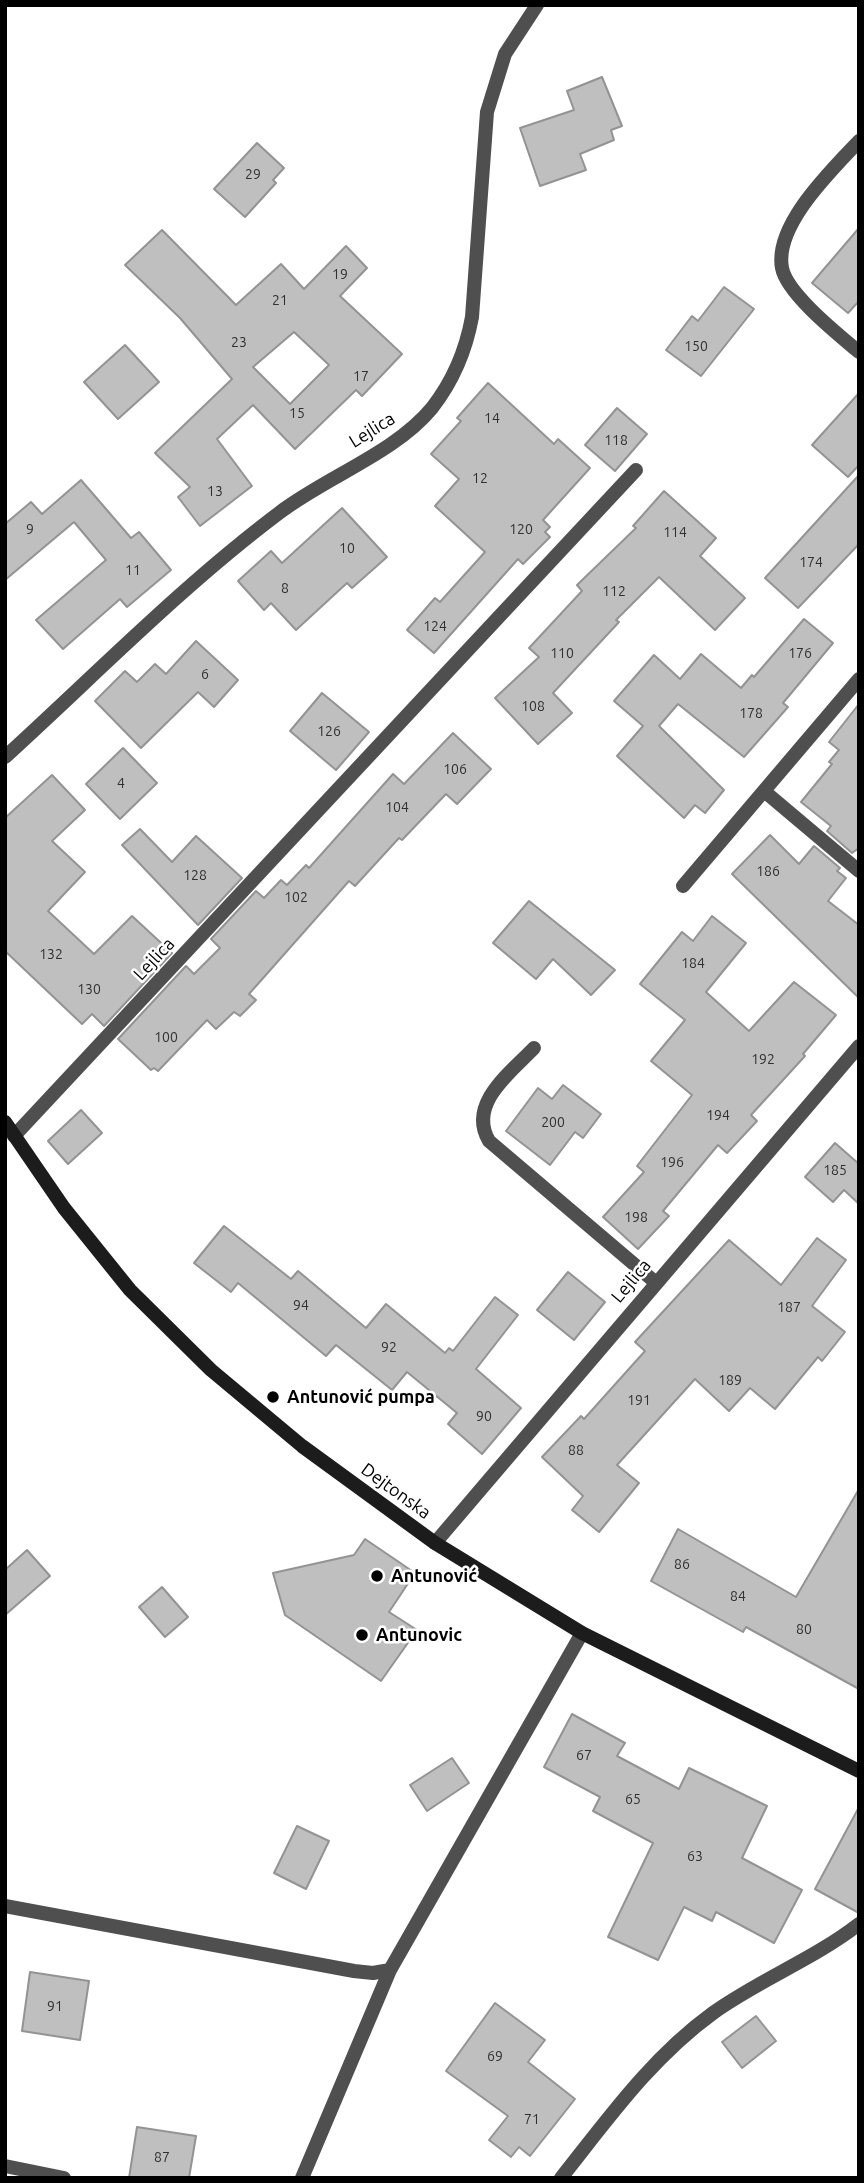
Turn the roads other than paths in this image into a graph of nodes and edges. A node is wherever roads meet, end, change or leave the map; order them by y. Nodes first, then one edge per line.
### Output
1 (537, 5) edge
2 (859, 141) edge
3 (859, 352) edge
4 (636, 470) dead end
5 (859, 680) edge
6 (5, 757) edge
7 (764, 791) junction
8 (859, 871) edge
9 (683, 886) dead end
10 (859, 1046) edge
11 (534, 1048) dead end
12 (5, 1122) edge
13 (14, 1136) junction
14 (655, 1282) junction
15 (435, 1543) junction
16 (582, 1633) junction
17 (859, 1771) edge
18 (5, 1906) edge
19 (859, 1924) edge
20 (390, 1970) junction
21 (5, 2166) edge
22 (64, 2178) edge
23 (302, 2178) edge
24 (561, 2178) edge

1 - 6 street, Lejlica
2 - 3 street
4 - 13 street, Lejlica
5 - 7 street
7 - 8 street
7 - 9 street
10 - 14 street, Lejlica
11 - 14 street
12 - 13 main road, Dejtonska
13 - 15 main road, Dejtonska
14 - 15 street, Lejlica
15 - 16 main road, Dejtonska
16 - 17 main road, Dejtonska
16 - 20 street
18 - 20 street
19 - 24 street
20 - 23 street
21 - 22 street

